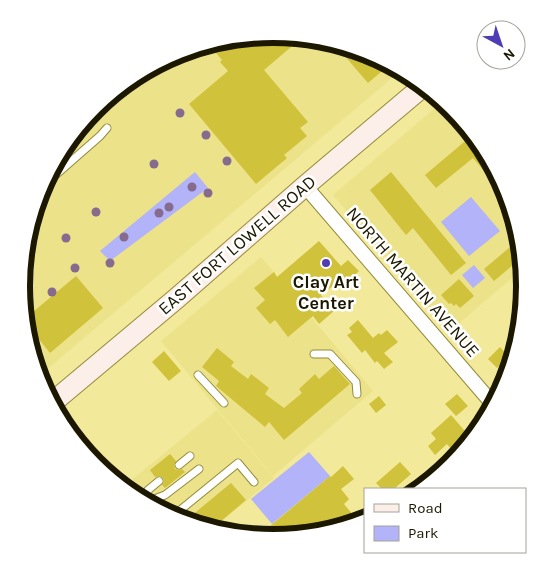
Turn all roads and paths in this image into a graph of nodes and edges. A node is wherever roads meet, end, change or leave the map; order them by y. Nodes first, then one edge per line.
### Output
1 (417, 91) edge
2 (107, 128) dead end
3 (59, 172) edge
4 (305, 186) junction
5 (314, 354) dead end
6 (198, 375) dead end
7 (357, 394) dead end
8 (57, 398) edge
9 (488, 399) edge
10 (224, 403) dead end
11 (190, 456) dead end
12 (179, 465) dead end
13 (198, 469) dead end
14 (159, 482) dead end
15 (254, 482) dead end
16 (148, 495) edge
17 (154, 498) edge
18 (179, 511) edge

1 - 4 main road, EAST FORT LOWELL ROAD
2 - 3 lane
4 - 8 main road, EAST FORT LOWELL ROAD
4 - 9 street, NORTH MARTIN AVENUE
5 - 7 lane
6 - 10 lane
11 - 12 lane
13 - 17 lane
14 - 16 lane
15 - 18 lane

